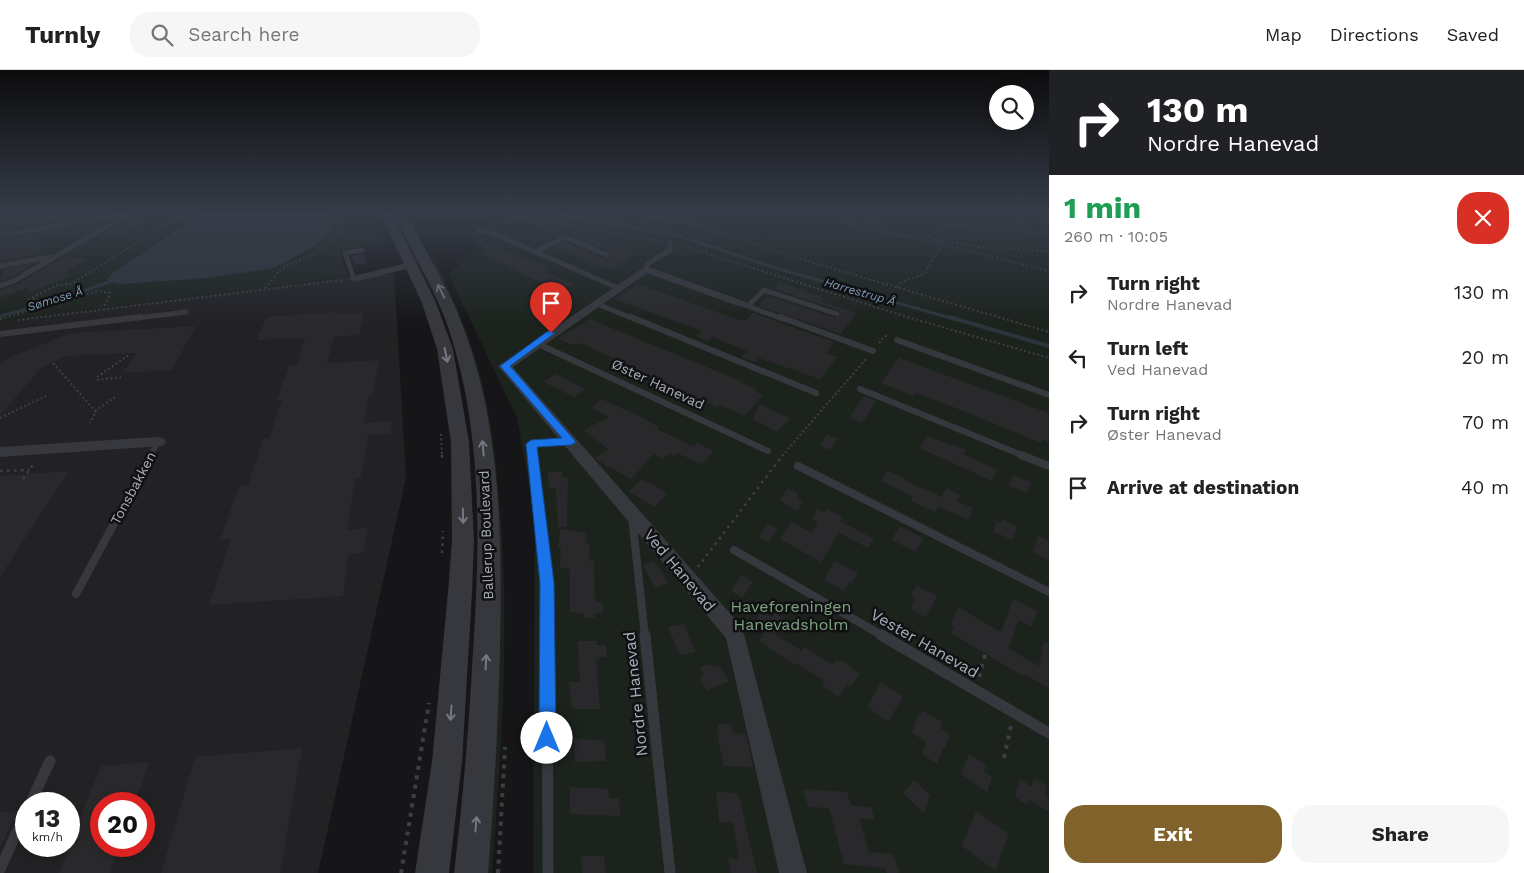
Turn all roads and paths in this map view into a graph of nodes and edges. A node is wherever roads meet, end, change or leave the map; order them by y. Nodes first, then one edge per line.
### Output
1 (62, 251) edge
2 (123, 251) edge
3 (317, 251) edge
4 (354, 251) edge
5 (404, 251) edge
6 (420, 251) edge
7 (599, 251) edge
8 (668, 251) edge
9 (697, 251) edge
10 (778, 251) edge
11 (938, 251) edge
12 (972, 251) edge
13 (535, 252) edge
14 (607, 255) dead end
15 (54, 256) junction
16 (411, 265) junction
17 (0, 266) edge
18 (646, 269) junction
19 (1049, 271) edge
20 (354, 279) junction
21 (0, 286) edge
22 (897, 287) junction
23 (618, 288) junction
24 (264, 290) junction
25 (58, 300) junction
26 (595, 303) junction
27 (745, 305) junction
28 (104, 308) junction
29 (186, 312) dead end
30 (837, 314) dead end
31 (0, 319) edge
32 (17, 320) dead end
33 (1049, 332) edge
34 (0, 334) edge
35 (885, 336) dead end
36 (897, 340) dead end
37 (536, 343) junction
38 (873, 351) junction
39 (129, 355) dead end
40 (1049, 358) edge
41 (53, 363) dead end
42 (123, 377) dead end
43 (860, 389) dead end
44 (816, 393) dead end
45 (1049, 394) edge
46 (46, 396) dead end
47 (116, 397) dead end
48 (95, 411) junction
49 (0, 418) edge
50 (90, 423) dead end
51 (440, 426) dead end
52 (158, 442) joint
53 (571, 442) junction
54 (44, 449) junction
55 (768, 451) joint
56 (0, 452) edge
57 (781, 457) junction
58 (443, 462) dead end
59 (798, 466) joint
60 (1049, 466) edge
61 (29, 470) junction
62 (0, 471) edge
63 (23, 479) dead end
64 (631, 512) junction
65 (443, 527) dead end
66 (734, 550) dead end
67 (442, 557) dead end
68 (688, 580) junction
69 (1049, 592) edge
70 (76, 594) dead end
71 (986, 652) dead end
72 (976, 690) junction
73 (429, 701) dead end
74 (1014, 712) junction
75 (1049, 733) edge
76 (1004, 758) dead end
77 (50, 761) dead end
78 (36, 792) edge
79 (15, 836) edge
80 (0, 869) edge
81 (401, 873) edge
82 (432, 873) edge
83 (471, 873) edge
84 (548, 873) edge
85 (670, 873) edge
86 (793, 873) edge

1 - 15 lane
2 - 25 path
3 - 24 path
4 - 20 lane
5 - 16 street, Ballerup Boulevard
83 -> 6 street, Ballerup Boulevard
7 - 14 lane
8 - 18 lane
9 - 40 path
10 - 22 path
11 - 22 path
12 - 19 path
13 - 23 lane
15 - 17 lane
15 - 21 lane
16 - 20 street
16 -> 82 street, Ballerup Boulevard
18 - 23 street
18 - 27 street
20 - 24 path
22 - 33 path
23 - 26 street
24 - 28 path
25 - 28 path
25 - 31 path
26 - 37 street
26 - 44 lane
27 - 30 lane
27 - 38 lane
28 - 32 path
29 - 34 lane
35 - 38 path
36 - 45 lane
37 - 53 street, Ved Hanevad
37 - 55 lane, Øster Hanevad
38 - 57 path
39 - 42 path
41 - 48 path
43 - 60 lane
46 - 49 path
47 - 48 path
48 - 50 path
51 - 58 path
52 - 54 street, Tonsbakken
52 - 70 lane, Tonsbakken
53 - 64 street, Ved Hanevad
53 - 84 lane
54 - 56 street, Tonsbakken
54 - 61 path
55 - 57 path
57 - 59 path
57 - 68 path
59 - 69 lane
61 - 62 path
61 - 63 path
64 - 68 street, Ved Hanevad
64 - 85 lane, Nordre Hanevad
65 - 67 path
66 - 72 lane, Vester Hanevad
68 - 86 street, Ved Hanevad
71 - 72 path
72 - 74 lane, Vester Hanevad
73 - 81 path
74 - 75 lane, Vester Hanevad
74 - 76 path
77 - 78 lane
79 - 80 lane

